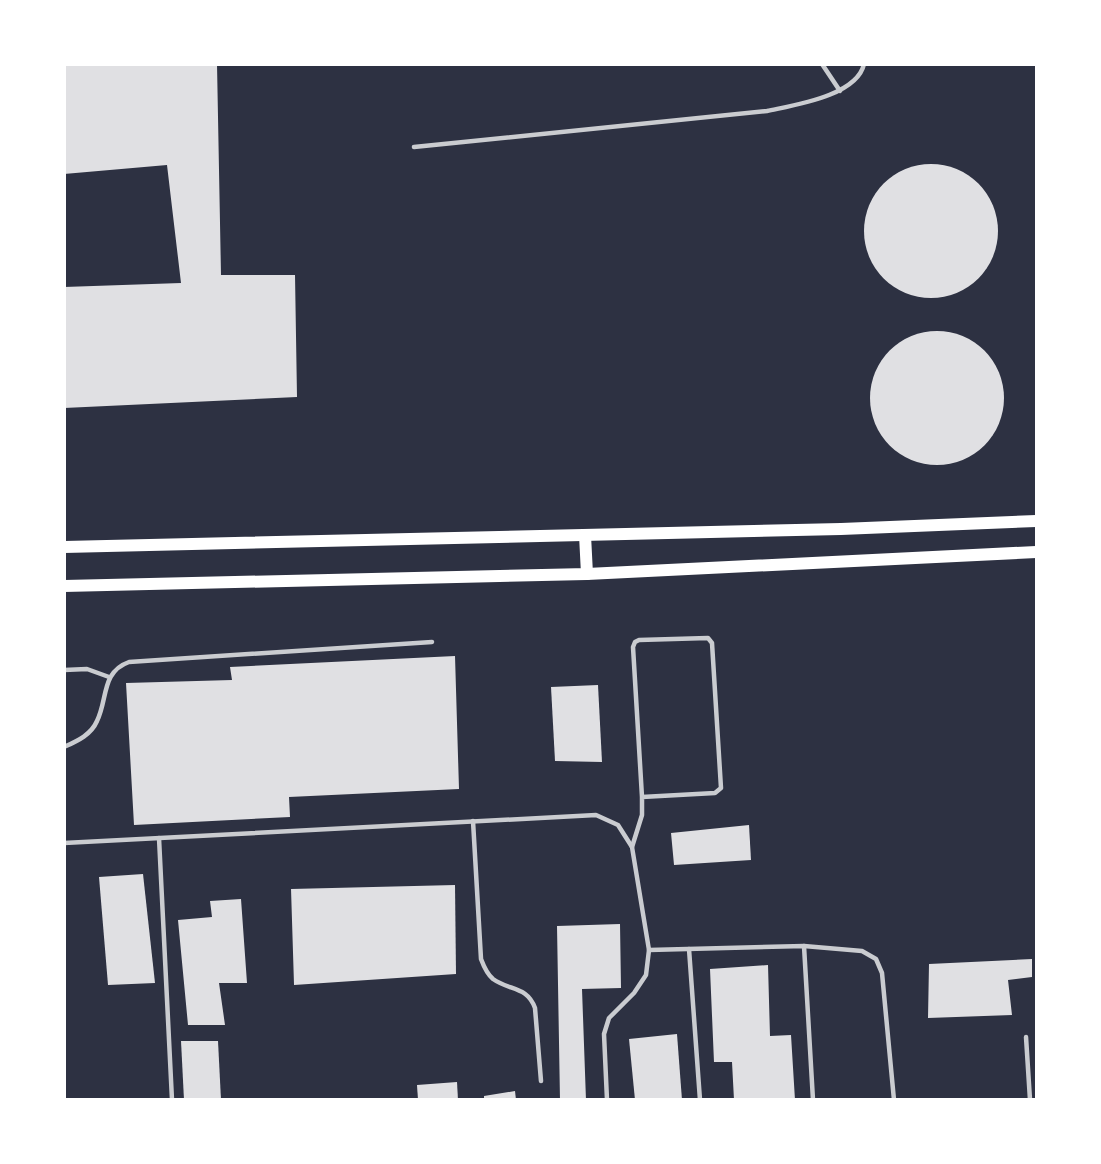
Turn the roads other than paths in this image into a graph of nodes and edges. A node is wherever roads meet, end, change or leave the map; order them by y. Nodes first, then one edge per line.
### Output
1 (822, 64) edge
2 (864, 64) edge
3 (840, 91) junction
4 (414, 147) dead end
5 (1036, 521) edge
6 (585, 535) junction
7 (64, 547) edge
8 (1036, 552) edge
9 (587, 574) junction
10 (64, 586) edge
11 (432, 642) dead end
12 (64, 670) edge
13 (109, 677) junction
14 (64, 747) edge
15 (642, 797) junction
16 (473, 821) junction
17 (159, 838) junction
18 (64, 843) edge
19 (632, 847) junction
20 (804, 945) junction
21 (689, 949) junction
22 (649, 950) junction
23 (1026, 1037) dead end
24 (541, 1081) dead end
25 (172, 1100) edge
26 (607, 1100) edge
27 (700, 1100) edge
28 (813, 1100) edge
29 (894, 1100) edge
30 (1030, 1100) edge

1 - 3 lane
2 - 3 lane
3 - 4 lane
5 - 6 main road
6 - 7 main road
6 - 9 main road
8 - 9 main road
9 - 10 main road
11 - 13 lane
12 - 13 lane
13 - 14 lane
15 - 15 lane
15 - 19 lane
16 - 17 lane
16 - 19 lane
16 - 24 lane
17 - 18 lane
17 - 25 lane
19 - 22 lane
20 - 21 lane
20 - 28 lane
20 - 29 lane
21 - 22 lane
21 - 27 lane
22 - 26 lane
23 - 30 lane

